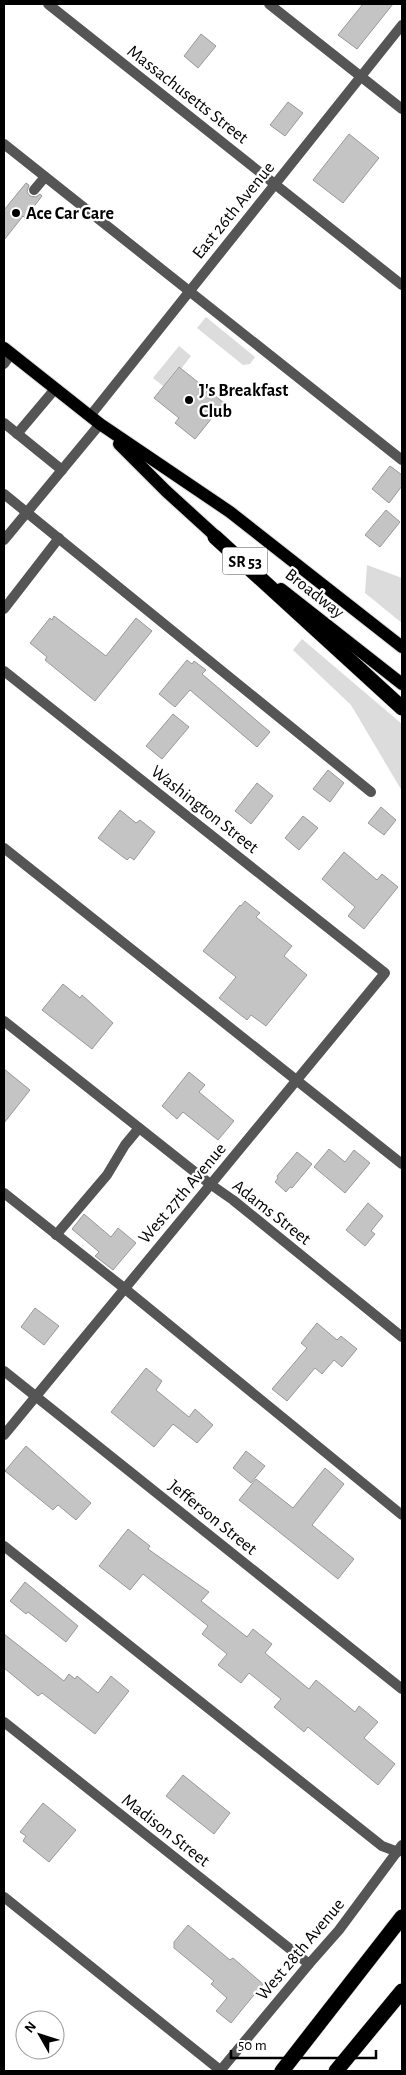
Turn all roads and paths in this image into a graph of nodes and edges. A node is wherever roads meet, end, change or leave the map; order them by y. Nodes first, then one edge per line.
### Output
1 (48, 4) edge
2 (269, 4) edge
3 (402, 25) edge
4 (361, 76) junction
5 (402, 109) edge
6 (4, 144) edge
7 (45, 177) junction
8 (275, 184) junction
9 (34, 190) dead end
10 (402, 285) edge
11 (190, 292) junction
12 (6, 355) edge
13 (55, 389) junction
14 (95, 420) junction
15 (4, 424) edge
16 (17, 434) junction
17 (402, 460) edge
18 (62, 470) junction
19 (4, 494) edge
20 (27, 512) junction
21 (214, 536) junction
22 (60, 538) junction
23 (4, 540) edge
24 (4, 609) edge
25 (402, 646) edge
26 (4, 671) edge
27 (402, 684) edge
28 (402, 708) edge
29 (371, 792) dead end
30 (4, 848) edge
31 (385, 973) joint
32 (4, 1021) edge
33 (297, 1078) junction
34 (139, 1128) junction
35 (402, 1164) edge
36 (210, 1184) junction
37 (4, 1193) edge
38 (56, 1235) junction
39 (124, 1288) junction
40 (402, 1337) edge
41 (4, 1371) edge
42 (36, 1396) junction
43 (4, 1435) edge
44 (402, 1515) edge
45 (4, 1546) edge
46 (402, 1689) edge
47 (4, 1722) edge
48 (400, 1848) edge
49 (4, 1897) edge
50 (402, 1918) edge
51 (309, 1964) junction
52 (402, 1991) edge
53 (220, 2071) edge
54 (282, 2071) edge
55 (336, 2071) edge

1 - 8 street, Massachusetts Street
2 - 4 street
3 - 4 street, East 26th Avenue
4 - 5 street
4 - 8 street, East 26th Avenue
6 - 7 street
7 - 9 street
7 - 11 street
8 - 10 street, Massachusetts Street
8 - 11 street, East 26th Avenue
11 - 14 street, East 26th Avenue
11 - 17 street
12 - 13 main road, Broadway / SR 53
13 - 14 main road, Broadway / SR 53
13 - 16 street
14 - 18 street, East 26th Avenue
14 - 21 main road, Broadway / SR 53
14 - 25 main road, Broadway / SR 53
15 - 16 street
16 - 18 street
18 - 20 street, East 26th Avenue
19 - 20 street
20 - 22 street
20 - 23 street, East 26th Avenue
21 - 27 main road, Broadway / SR 53
21 - 28 highway
22 - 24 street
22 - 29 street
26 - 31 street, Washington Street
30 - 33 street
31 - 33 street, West 27th Avenue
32 - 34 street, Adams Street
33 - 35 street
33 - 36 street, West 27th Avenue
34 - 36 street, Adams Street
34 - 38 street
36 - 39 street, West 27th Avenue
36 - 40 street, Adams Street
37 - 38 street
38 - 39 street
39 - 42 street, West 27th Avenue
39 - 44 street
41 - 42 street, Jefferson Street
42 - 43 street, West 27th Avenue
42 - 46 street, Jefferson Street
45 - 48 street
47 - 51 street, Madison Street
48 - 51 street, West 28th Avenue
49 - 53 street
50 - 54 highway
51 - 53 street, West 28th Avenue
52 - 55 highway

